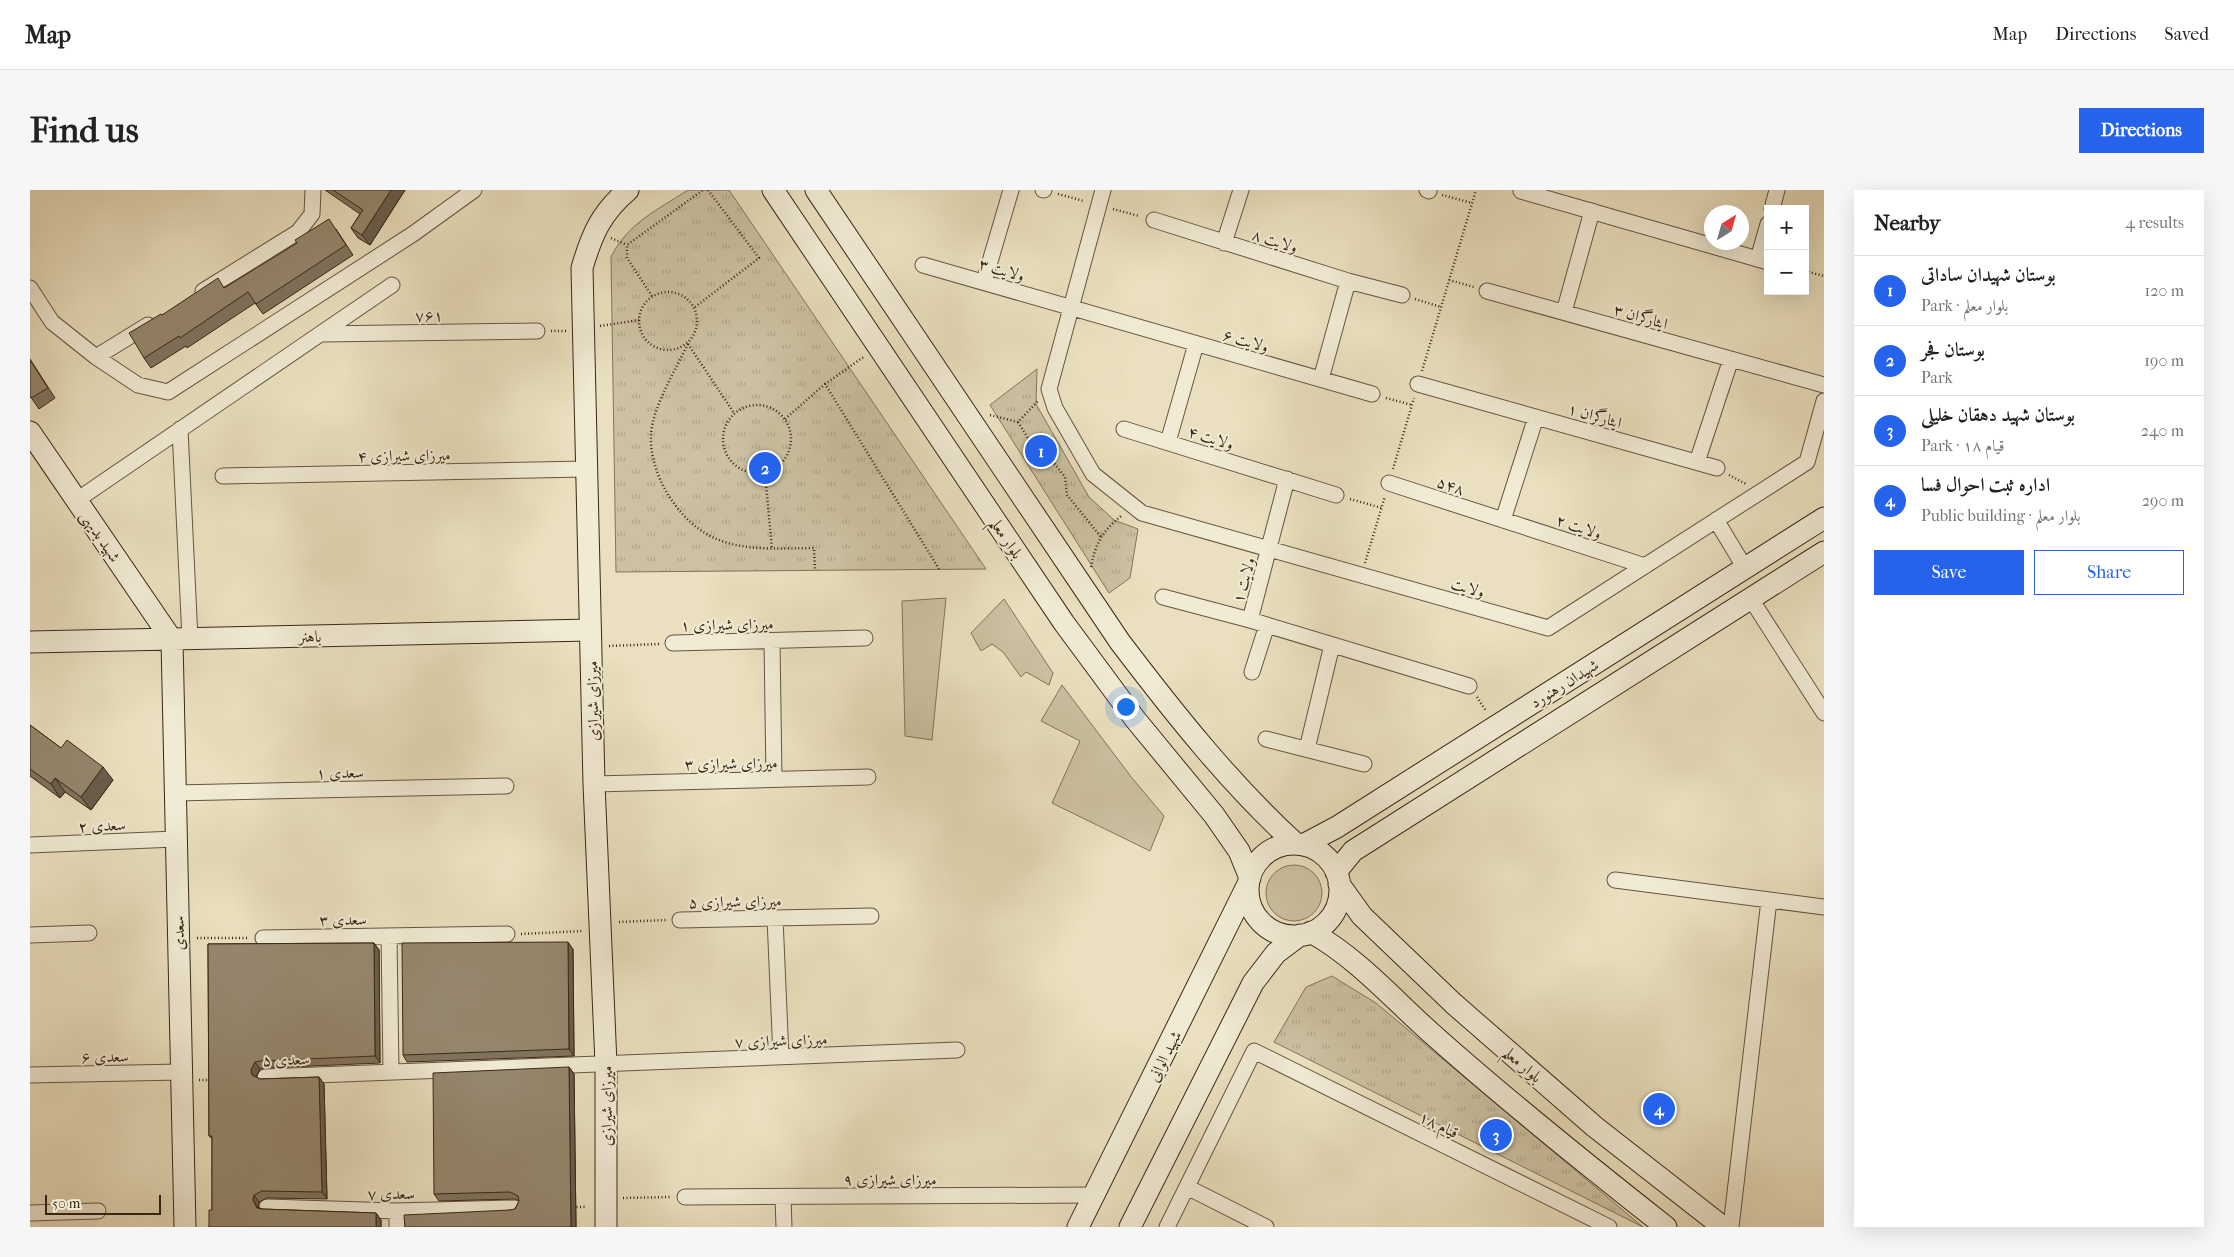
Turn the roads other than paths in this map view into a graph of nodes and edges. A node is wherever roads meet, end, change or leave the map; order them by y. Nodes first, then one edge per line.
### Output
1 (314, 190) edge
2 (474, 190) edge
3 (628, 190) edge
4 (773, 190) edge
5 (816, 190) edge
6 (1011, 190) edge
7 (1103, 190) edge
8 (1241, 190) edge
9 (1521, 190) edge
10 (1777, 190) edge
11 (1773, 205) edge
12 (1592, 211) junction
13 (1154, 220) road end
14 (1224, 242) junction
15 (1763, 261) edge
16 (923, 265) dead end
17 (1348, 281) junction
18 (984, 282) junction
19 (392, 285) dead end
20 (30, 288) edge
21 (1487, 291) road end
22 (1402, 295) road end
23 (189, 300) edge
24 (1071, 308) junction
25 (1564, 312) junction
26 (164, 315) edge
27 (537, 331) road end
28 (321, 334) junction
29 (1196, 344) junction
30 (96, 357) junction
31 (1731, 359) junction
32 (1321, 379) junction
33 (1418, 384) dead end
34 (1824, 385) edge
35 (1372, 394) road end
36 (1824, 401) edge
37 (1536, 417) junction
38 (180, 429) junction
39 (1124, 429) dead end
40 (30, 432) edge
41 (1168, 442) junction
42 (1697, 462) junction
43 (1716, 468) road end
44 (586, 470) junction
45 (223, 476) dead end
46 (1287, 479) junction
47 (1389, 483) dead end
48 (1336, 495) road end
49 (76, 500) junction
50 (1824, 518) edge
51 (1503, 520) junction
52 (1716, 520) junction
53 (1270, 549) junction
54 (1824, 552) edge
55 (1645, 566) junction
56 (1745, 568) junction
57 (1163, 597) dead end
58 (1751, 599) junction
59 (1250, 620) junction
60 (1267, 625) junction
61 (590, 638) junction
62 (866, 638) dead end
63 (181, 639) junction
64 (772, 640) junction
65 (30, 642) edge
66 (672, 643) road end
67 (1332, 645) junction
68 (1252, 672) dead end
69 (1468, 686) road end
70 (1824, 713) edge
71 (1266, 739) dead end
72 (1306, 749) junction
73 (1364, 764) dead end
74 (868, 777) dead end
75 (774, 779) junction
76 (594, 784) junction
77 (506, 786) dead end
78 (175, 793) junction
79 (176, 839) junction
80 (30, 845) edge
81 (1299, 845) junction
82 (1338, 878) junction
83 (1616, 880) dead end
84 (1249, 881) junction
85 (1769, 900) junction
86 (1824, 907) edge
87 (871, 916) dead end
88 (776, 918) junction
89 (680, 920) road end
90 (89, 933) dead end
91 (507, 934) road end
92 (1305, 934) junction
93 (30, 935) edge
94 (388, 936) junction
95 (263, 938) road end
96 (957, 1050) dead end
97 (781, 1057) junction
98 (606, 1064) junction
99 (391, 1072) junction
100 (30, 1075) edge
101 (182, 1077) junction
102 (265, 1077) edge
103 (1187, 1186) junction
104 (1094, 1194) junction
105 (685, 1197) road end
106 (783, 1197) junction
107 (267, 1207) edge
108 (515, 1208) edge
109 (98, 1211) dead end
110 (397, 1211) junction
111 (606, 1211) edge
112 (30, 1213) edge
113 (185, 1227) edge
114 (397, 1227) edge
115 (784, 1227) edge
116 (1078, 1227) edge
117 (1130, 1227) edge
118 (1166, 1227) edge
119 (1266, 1227) edge
120 (1609, 1227) edge
121 (1666, 1227) edge
122 (1723, 1227) edge
123 (1731, 1227) edge

1 - 23 street
2 - 30 street
3 - 44 street, میرزای شیرازی
4 - 84 street, بلوار معلم
5 - 81 street
6 - 18 street
7 - 24 street
8 - 14 street
9 - 12 street
10 - 11 street
12 - 15 street
12 - 25 street
13 - 14 street, ولایت ۸
14 - 17 street, ولایت ۸
16 - 18 street, ولایت ۳
17 - 22 street, ولایت ۸
17 - 32 street
18 - 24 street, ولایت ۳
19 - 28 street
20 - 30 street
21 - 25 street, ایثارگران ۳
24 - 29 street, ولایت ۶
24 - 53 street, ولایت
25 - 31 street, ایثارگران ۳
26 - 30 street
27 - 28 street, ۷۶۱
28 - 38 street
29 - 32 street, ولایت ۶
29 - 41 street
31 - 34 street, ایثارگران ۳
31 - 42 street
32 - 35 street, ولایت ۶
33 - 37 street, ایثارگران ۱
36 - 52 street, ولایت
37 - 42 street, ایثارگران ۱
37 - 51 street
38 - 49 street
38 - 63 street
39 - 41 street, ولایت ۴
40 - 49 street, شهید بدیهی
41 - 46 street, ولایت ۴
42 - 43 street, ایثارگران ۱
44 - 45 street, میرزای شیرازی ۴
44 - 61 street, میرزای شیرازی
46 - 48 street, ولایت ۴
46 - 53 street
47 - 51 street, ۵۴۸
49 - 63 street, شهید بدیهی
50 - 56 street, شهیدان رهنورد
51 - 55 street, ولایت ۲
52 - 55 street, ولایت
52 - 56 street
53 - 55 street, ولایت
53 - 59 street, ولایت ۱
54 - 58 street, شهیدان رهنورد
56 - 81 street, شهیدان رهنورد
57 - 59 street
58 - 70 street
58 - 82 street, شهیدان رهنورد
59 - 60 street
60 - 67 street
60 - 68 street
61 - 63 street, باهنر
61 - 76 street, میرزای شیرازی
62 - 64 street, میرزای شیرازی ۱
63 - 65 street, باهنر
63 - 78 street, سعدی
64 - 66 street, میرزای شیرازی ۱
64 - 75 street
67 - 69 street
67 - 72 street
71 - 72 street
72 - 73 street
74 - 75 street, میرزای شیرازی ۳
75 - 76 street, میرزای شیرازی ۳
76 - 98 street, میرزای شیرازی
77 - 78 street, سعدی ۱
78 - 79 street, سعدی
79 - 80 street, سعدی ۲
79 - 101 street, سعدی
81 - 82 street
81 - 84 street
82 - 92 street
82 - 122 street, بلوار معلم
83 - 85 street
84 - 92 street
84 - 104 street, شهید الوانی
85 - 86 street
85 - 123 street
87 - 88 street, میرزای شیرازی ۵
88 - 89 street, میرزای شیرازی ۵
88 - 97 street
90 - 93 street
91 - 94 street, سعدی ۳
92 - 117 street
92 - 121 street
94 - 95 street, سعدی ۳
94 - 99 street
96 - 97 street, میرزای شیرازی ۷
97 - 98 street, میرزای شیرازی ۷
98 - 99 street, میرزای شیرازی ۷
98 - 111 street, میرزای شیرازی
99 - 102 street, سعدی ۵
100 - 101 street, سعدی ۶
101 - 113 street, سعدی
103 - 118 street
103 - 119 street
103 - 120 street, قیام ۱۸
104 - 106 street, میرزای شیرازی ۹
104 - 116 street, شهید الوانی
105 - 106 street, میرزای شیرازی ۹
106 - 115 street
107 - 110 street, سعدی ۷
108 - 110 street, سعدی ۷
109 - 112 street
110 - 114 street

